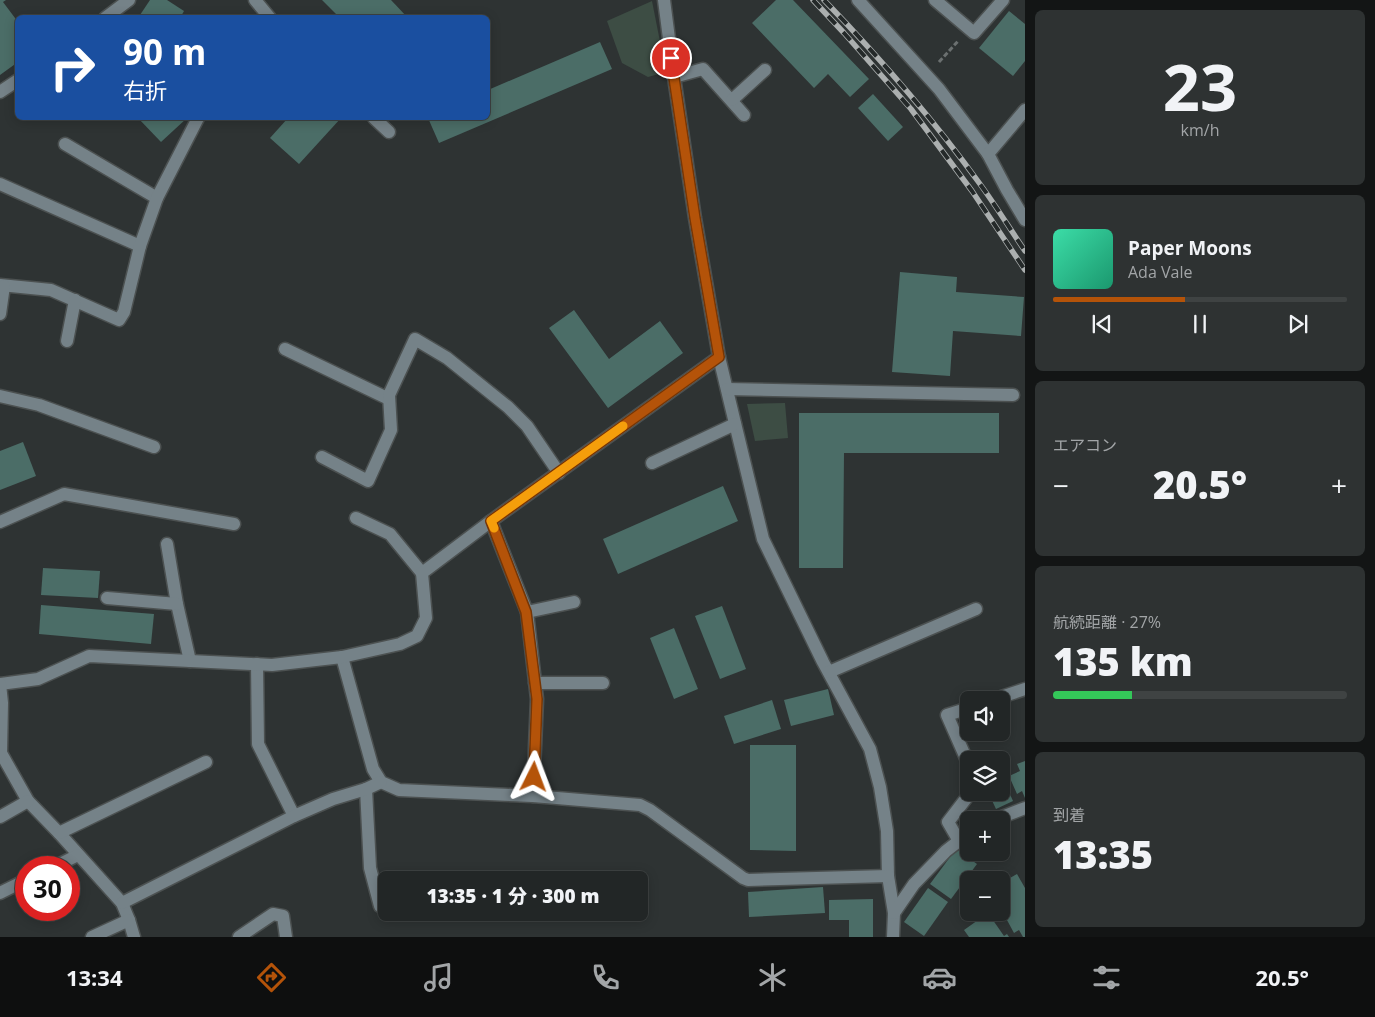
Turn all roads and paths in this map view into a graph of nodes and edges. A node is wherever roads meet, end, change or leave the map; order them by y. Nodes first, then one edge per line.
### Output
1 (129, 0) edge
2 (255, 0) edge
3 (664, 0) edge
4 (858, 0) edge
5 (935, 0) edge
6 (1002, 0) edge
7 (109, 15) edge
8 (268, 15) edge
9 (960, 34) dead end
10 (939, 62) dead end
11 (765, 70) dead end
12 (674, 77) junction
13 (15, 82) edge
14 (0, 92) edge
15 (732, 100) junction
16 (1025, 110) edge
17 (744, 115) dead end
18 (197, 120) edge
19 (376, 120) edge
20 (389, 132) dead end
21 (65, 144) dead end
22 (988, 154) junction
23 (0, 184) edge
24 (157, 198) junction
25 (1025, 220) edge
26 (140, 246) junction
27 (2, 286) edge
28 (75, 300) junction
29 (0, 314) edge
30 (67, 342) dead end
31 (285, 348) dead end
32 (719, 357) junction
33 (727, 389) junction
34 (1013, 395) dead end
35 (0, 396) edge
36 (389, 399) junction
37 (735, 424) junction
38 (154, 447) dead end
39 (322, 457) dead end
40 (652, 463) dead end
41 (559, 472) junction
42 (356, 518) dead end
43 (491, 521) junction
44 (0, 522) edge
45 (234, 524) dead end
46 (167, 544) dead end
47 (422, 573) junction
48 (107, 598) dead end
49 (574, 602) dead end
50 (177, 604) junction
51 (976, 609) dead end
52 (526, 612) junction
53 (342, 657) junction
54 (190, 661) junction
55 (257, 664) junction
56 (829, 672) junction
57 (535, 683) junction
58 (603, 683) dead end
59 (0, 684) edge
60 (1025, 689) edge
61 (1010, 694) edge
62 (1, 704) edge
63 (960, 711) edge
64 (963, 751) edge
65 (206, 762) dead end
66 (381, 782) junction
67 (366, 788) junction
68 (533, 796) junction
69 (28, 801) junction
70 (965, 801) edge
71 (1025, 808) edge
72 (1010, 814) edge
73 (294, 816) junction
74 (0, 817) edge
75 (59, 833) junction
76 (960, 833) edge
77 (960, 840) edge
78 (78, 855) joint
79 (888, 876) junction
80 (15, 886) edge
81 (0, 893) edge
82 (378, 898) edge
83 (122, 903) junction
84 (894, 913) junction
85 (129, 920) junction
86 (895, 934) edge
87 (92, 937) edge
88 (134, 937) edge
89 (239, 937) edge
90 (286, 937) edge

1 - 7 street
2 - 8 street
3 - 12 street
4 - 22 street
5 - 6 street
9 - 10 path
11 - 15 street
12 - 15 street
12 - 32 street
13 - 14 street
15 - 17 street
16 - 22 street
18 - 24 street
19 - 20 street
21 - 24 street
22 - 25 street
23 - 26 street
24 - 26 street
26 - 28 street
27 - 28 street
27 - 29 street
28 - 30 street
31 - 36 street
32 - 33 street
32 - 41 street
33 - 34 street
33 - 37 street
35 - 38 street
36 - 39 street
36 - 41 street
37 - 40 street
37 - 56 street
41 - 43 street
42 - 47 street
43 - 47 street
43 - 52 street
44 - 45 street
46 - 50 street
47 - 53 street
48 - 50 street
49 - 52 street
50 - 54 street
51 - 56 street
52 - 57 street
53 - 55 street
53 - 66 street
54 - 55 street
54 - 59 street
55 - 73 street
56 - 79 street
57 - 58 street
57 - 68 street
59 - 62 street
60 - 61 street
62 - 69 street
63 - 64 street
65 - 75 street
66 - 67 street
66 - 68 street
67 - 73 street
67 - 82 street
68 - 79 street
69 - 74 street
69 - 75 street
70 - 76 street
71 - 72 street
73 - 83 street
75 - 78 street
77 - 84 street
78 - 83 street
79 - 84 street
80 - 81 street
83 - 85 street
84 - 86 street
85 - 87 street
85 - 88 street
89 - 90 street

